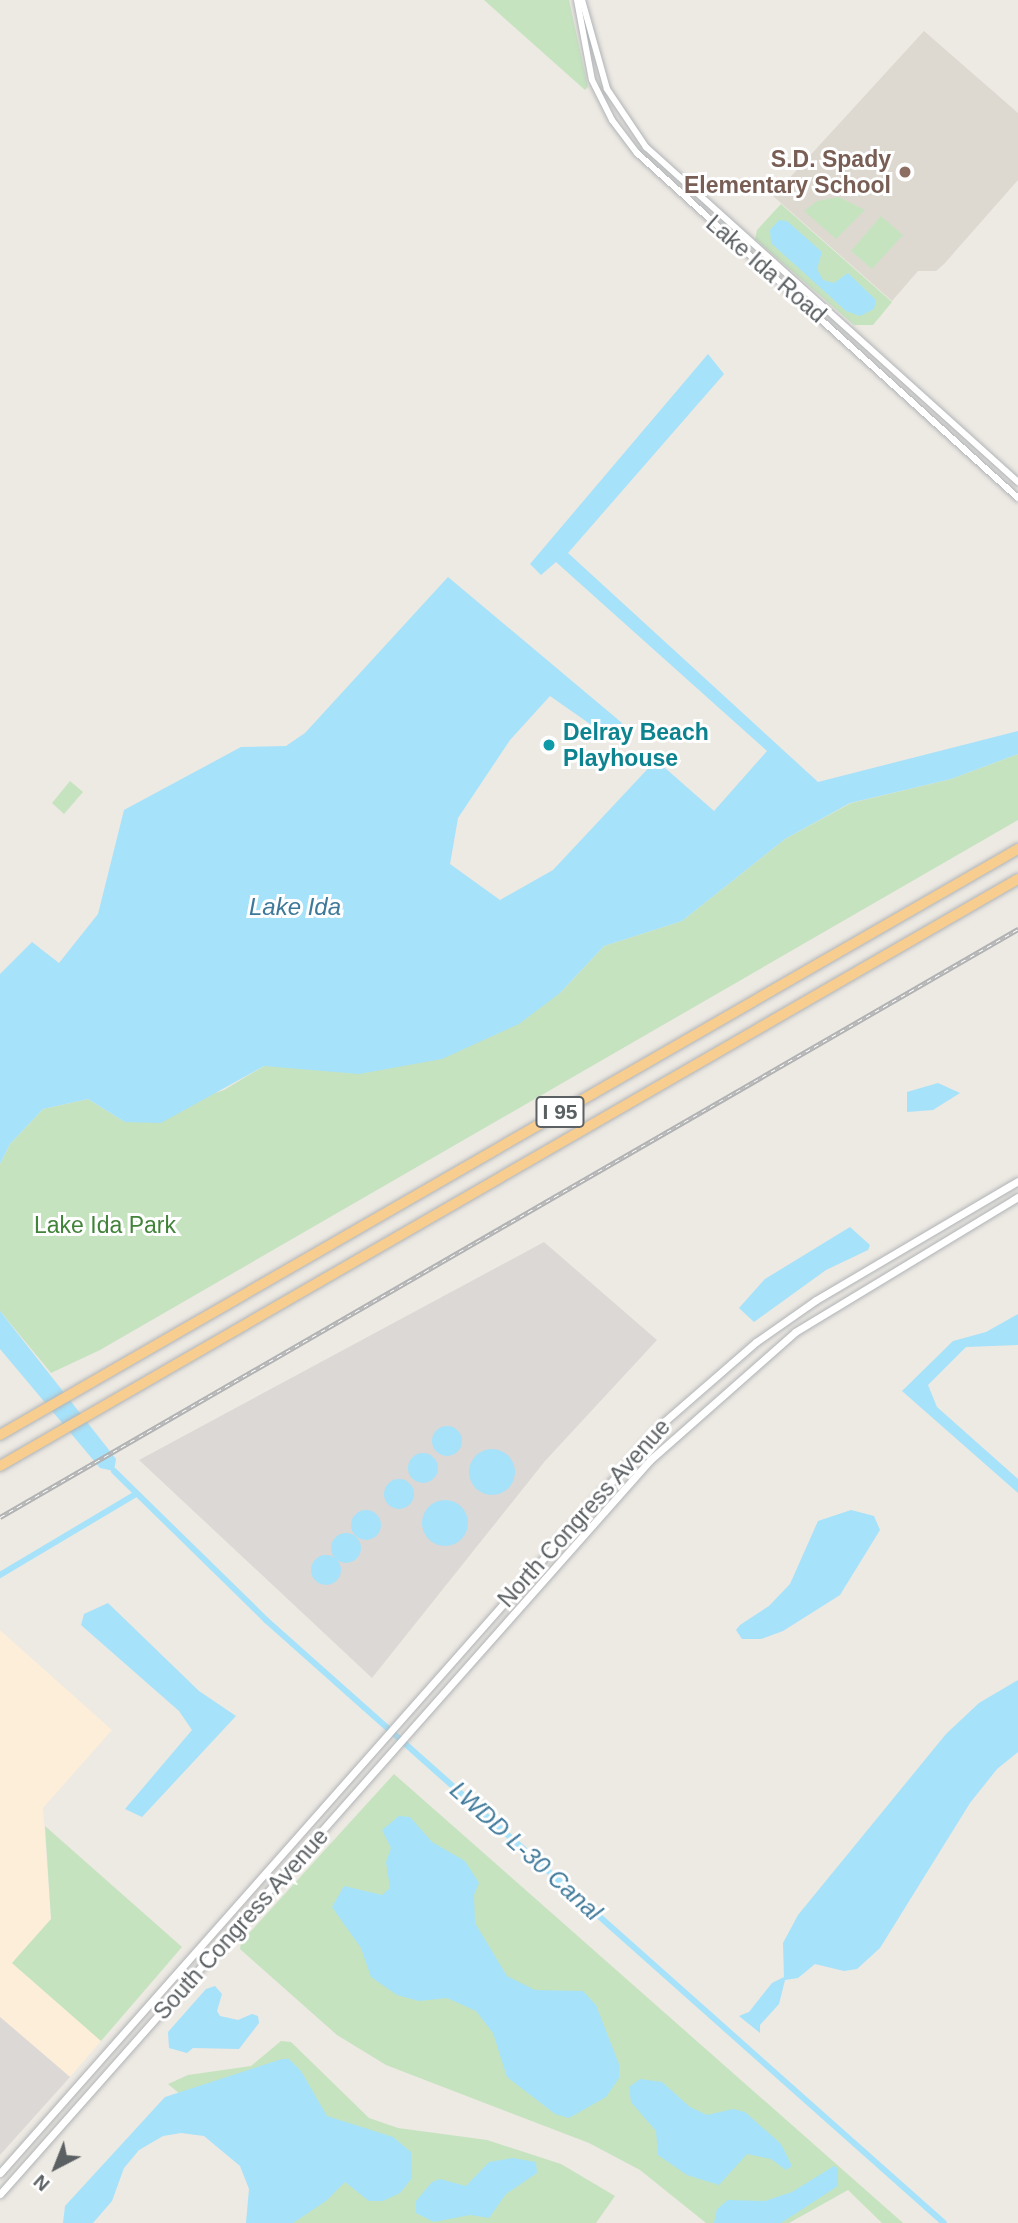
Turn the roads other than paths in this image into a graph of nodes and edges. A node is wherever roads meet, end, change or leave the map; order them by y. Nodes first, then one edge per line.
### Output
1 (580, 0) edge
2 (658, 159) junction
3 (651, 166) junction
4 (726, 234) junction
5 (745, 236) junction
6 (1018, 482) edge
7 (1018, 498) edge
8 (1018, 849) edge
9 (1018, 879) edge
10 (1018, 1181) edge
11 (1018, 1197) edge
12 (858, 1273) junction
13 (865, 1286) junction
14 (0, 1435) edge
15 (0, 1466) edge
16 (468, 1642) joint
17 (481, 1654) joint
18 (0, 2173) edge
19 (0, 2194) edge

1 - 2 street, Lake Ida Road
1 - 3 street, Lake Ida Road
2 - 3 street
2 - 5 street, Lake Ida Road
3 - 4 street, Lake Ida Road
4 - 5 street
4 - 7 street, Lake Ida Road
5 - 6 street, Lake Ida Road
8 - 14 highway, I 95
9 - 15 highway, I 95
10 - 12 main road, North Congress Avenue
11 - 13 main road, North Congress Avenue
12 - 13 main road
12 - 16 main road, North Congress Avenue
13 - 17 main road, North Congress Avenue
16 - 18 main road, South Congress Avenue
17 - 19 main road, South Congress Avenue

